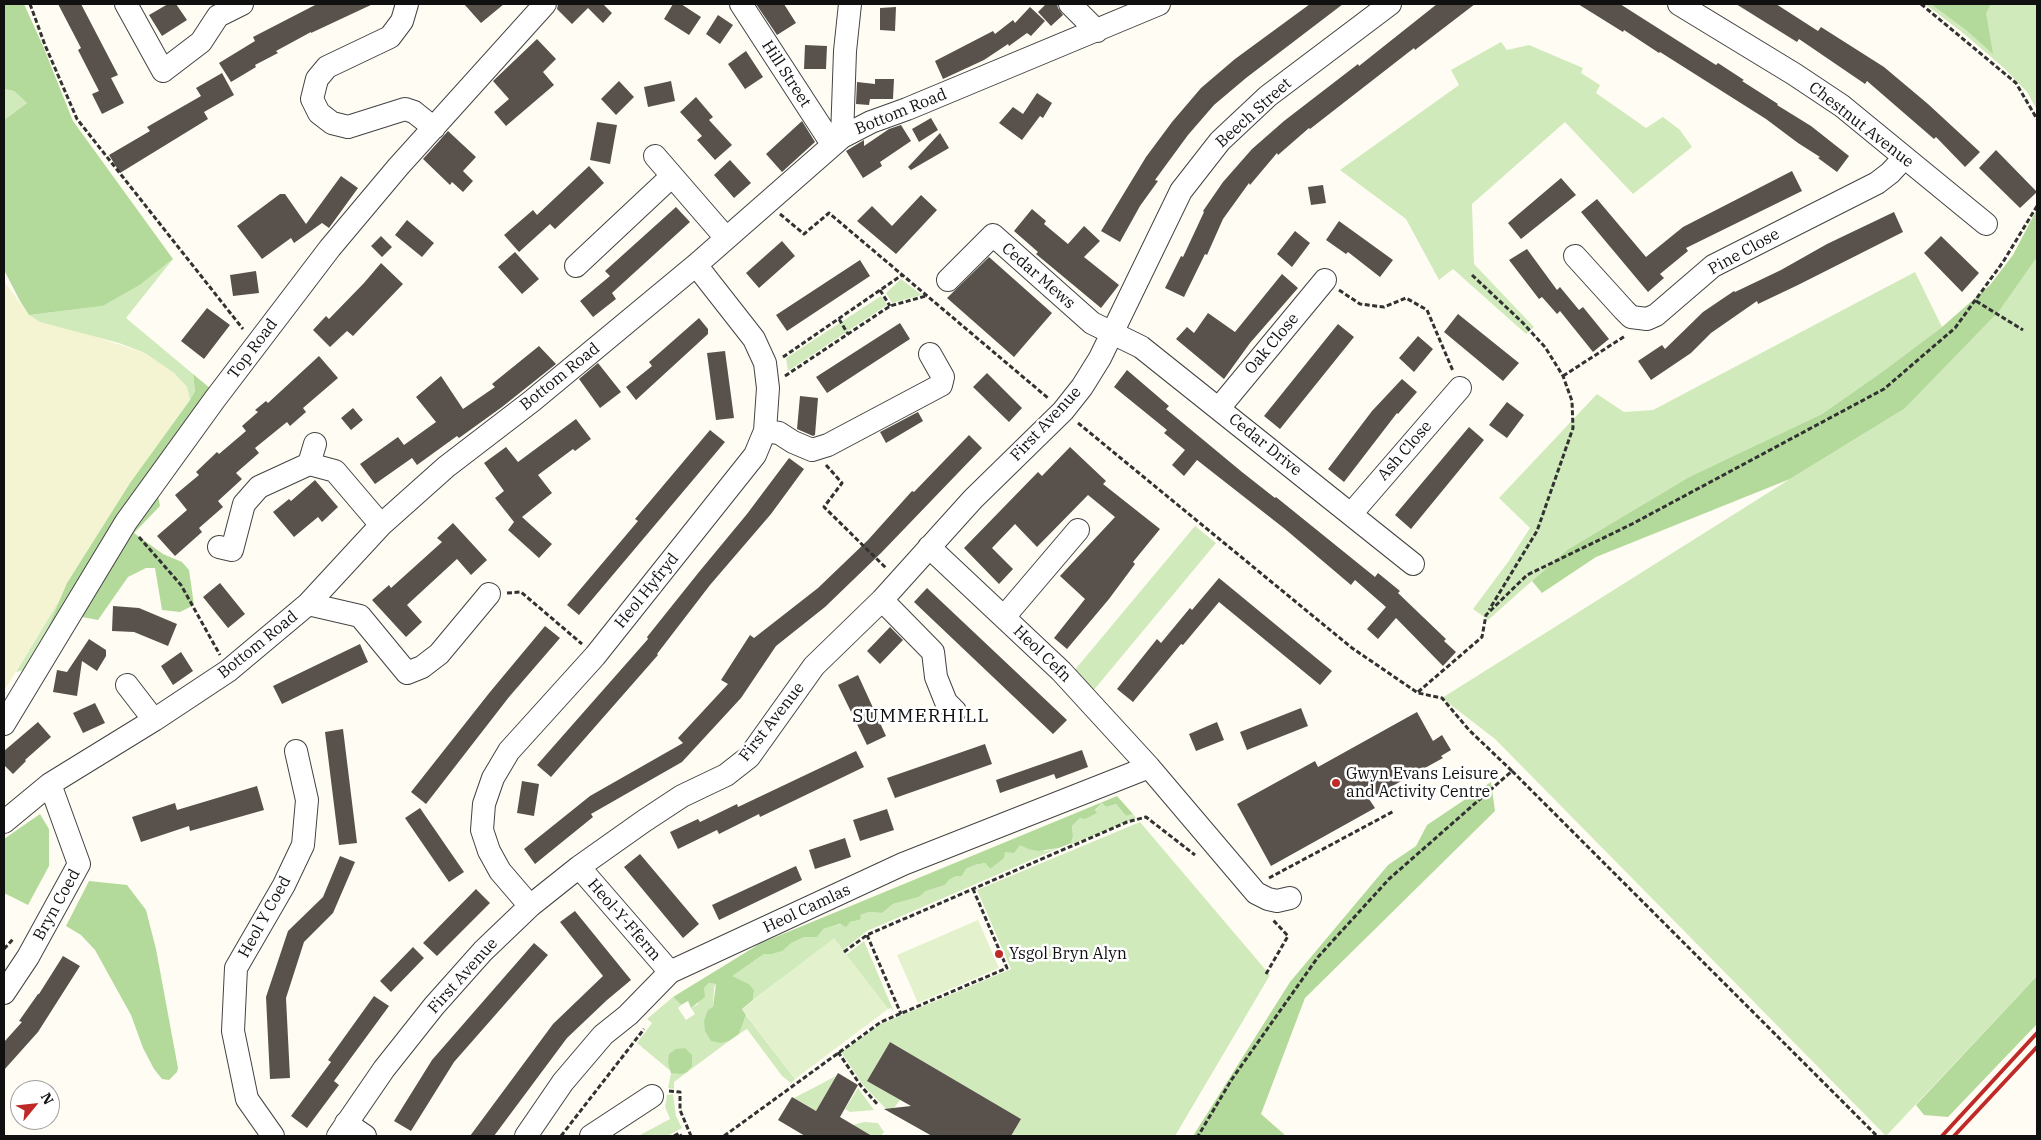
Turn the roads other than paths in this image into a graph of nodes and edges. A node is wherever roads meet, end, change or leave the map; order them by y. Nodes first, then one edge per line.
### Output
1 (126, 4) edge
2 (242, 4) edge
3 (407, 4) edge
4 (544, 4) edge
5 (741, 4) edge
6 (850, 4) edge
7 (1070, 4) edge
8 (1160, 4) edge
9 (1390, 4) edge
10 (1679, 4) edge
11 (1096, 31) junction
12 (434, 128) junction
13 (837, 141) junction
14 (655, 156) dead end
15 (1904, 158) junction
16 (672, 176) junction
17 (1986, 224) dead end
18 (726, 238) junction
19 (1575, 256) dead end
20 (696, 265) junction
21 (576, 266) dead end
22 (948, 280) dead end
23 (1325, 280) road end
24 (1112, 333) junction
25 (930, 354) dead end
26 (1460, 388) road end
27 (1218, 408) junction
28 (765, 432) junction
29 (1351, 514) junction
30 (381, 525) junction
31 (1078, 530) dead end
32 (929, 547) junction
33 (231, 551) dead end
34 (1413, 564) dead end
35 (489, 594) road end
36 (882, 600) junction
37 (308, 604) junction
38 (1004, 617) junction
39 (127, 685) dead end
40 (955, 711) dead end
41 (154, 720) junction
42 (4, 724) edge
43 (296, 751) dead end
44 (1149, 767) junction
45 (50, 784) junction
46 (4, 822) edge
47 (579, 867) junction
48 (1290, 898) dead end
49 (530, 906) junction
50 (670, 972) junction
51 (4, 992) edge
52 (652, 1096) road end
53 (342, 1129) edge
54 (273, 1136) edge
55 (365, 1136) edge
56 (526, 1136) edge
57 (591, 1136) edge

1 - 2 street
3 - 12 street
4 - 12 street, Top Road
5 - 13 street, Hill Street
6 - 13 street
7 - 11 street
8 - 11 street, Bottom Road
9 - 24 street, Beech Street
10 - 15 street, Chestnut Avenue
11 - 13 street, Bottom Road
12 - 42 street, Top Road
13 - 18 street, Bottom Road
14 - 16 street
15 - 17 street, Chestnut Avenue
15 - 19 street, Pine Close
16 - 18 street
16 - 21 street
18 - 20 street, Bottom Road
20 - 28 street, Heol Hyfryd
20 - 30 street, Bottom Road
22 - 24 street, Cedar Mews
23 - 27 street, Oak Close
24 - 27 street, Cedar Drive
24 - 32 street, First Avenue
25 - 28 street
26 - 29 street, Ash Close
27 - 29 street, Cedar Drive
28 - 49 street, Heol Hyfryd
29 - 34 street, Cedar Drive
30 - 33 street
30 - 37 street, Bottom Road
31 - 38 street
32 - 36 street, First Avenue
32 - 38 street, Heol Cefn
35 - 37 street
36 - 40 street
36 - 47 street, First Avenue
37 - 41 street, Bottom Road
38 - 44 street, Heol Cefn
39 - 41 street
41 - 45 street, Bottom Road
43 - 54 street, Heol Y Coed
44 - 48 street, Heol Cefn
44 - 50 street, Heol Camlas
45 - 46 street, Bottom Road
45 - 51 street, Bryn Coed
47 - 49 street, First Avenue
47 - 50 street, Heol-Y-Fferm
49 - 53 street, First Avenue
50 - 56 street, Heol Camlas
52 - 57 street
53 - 55 street

